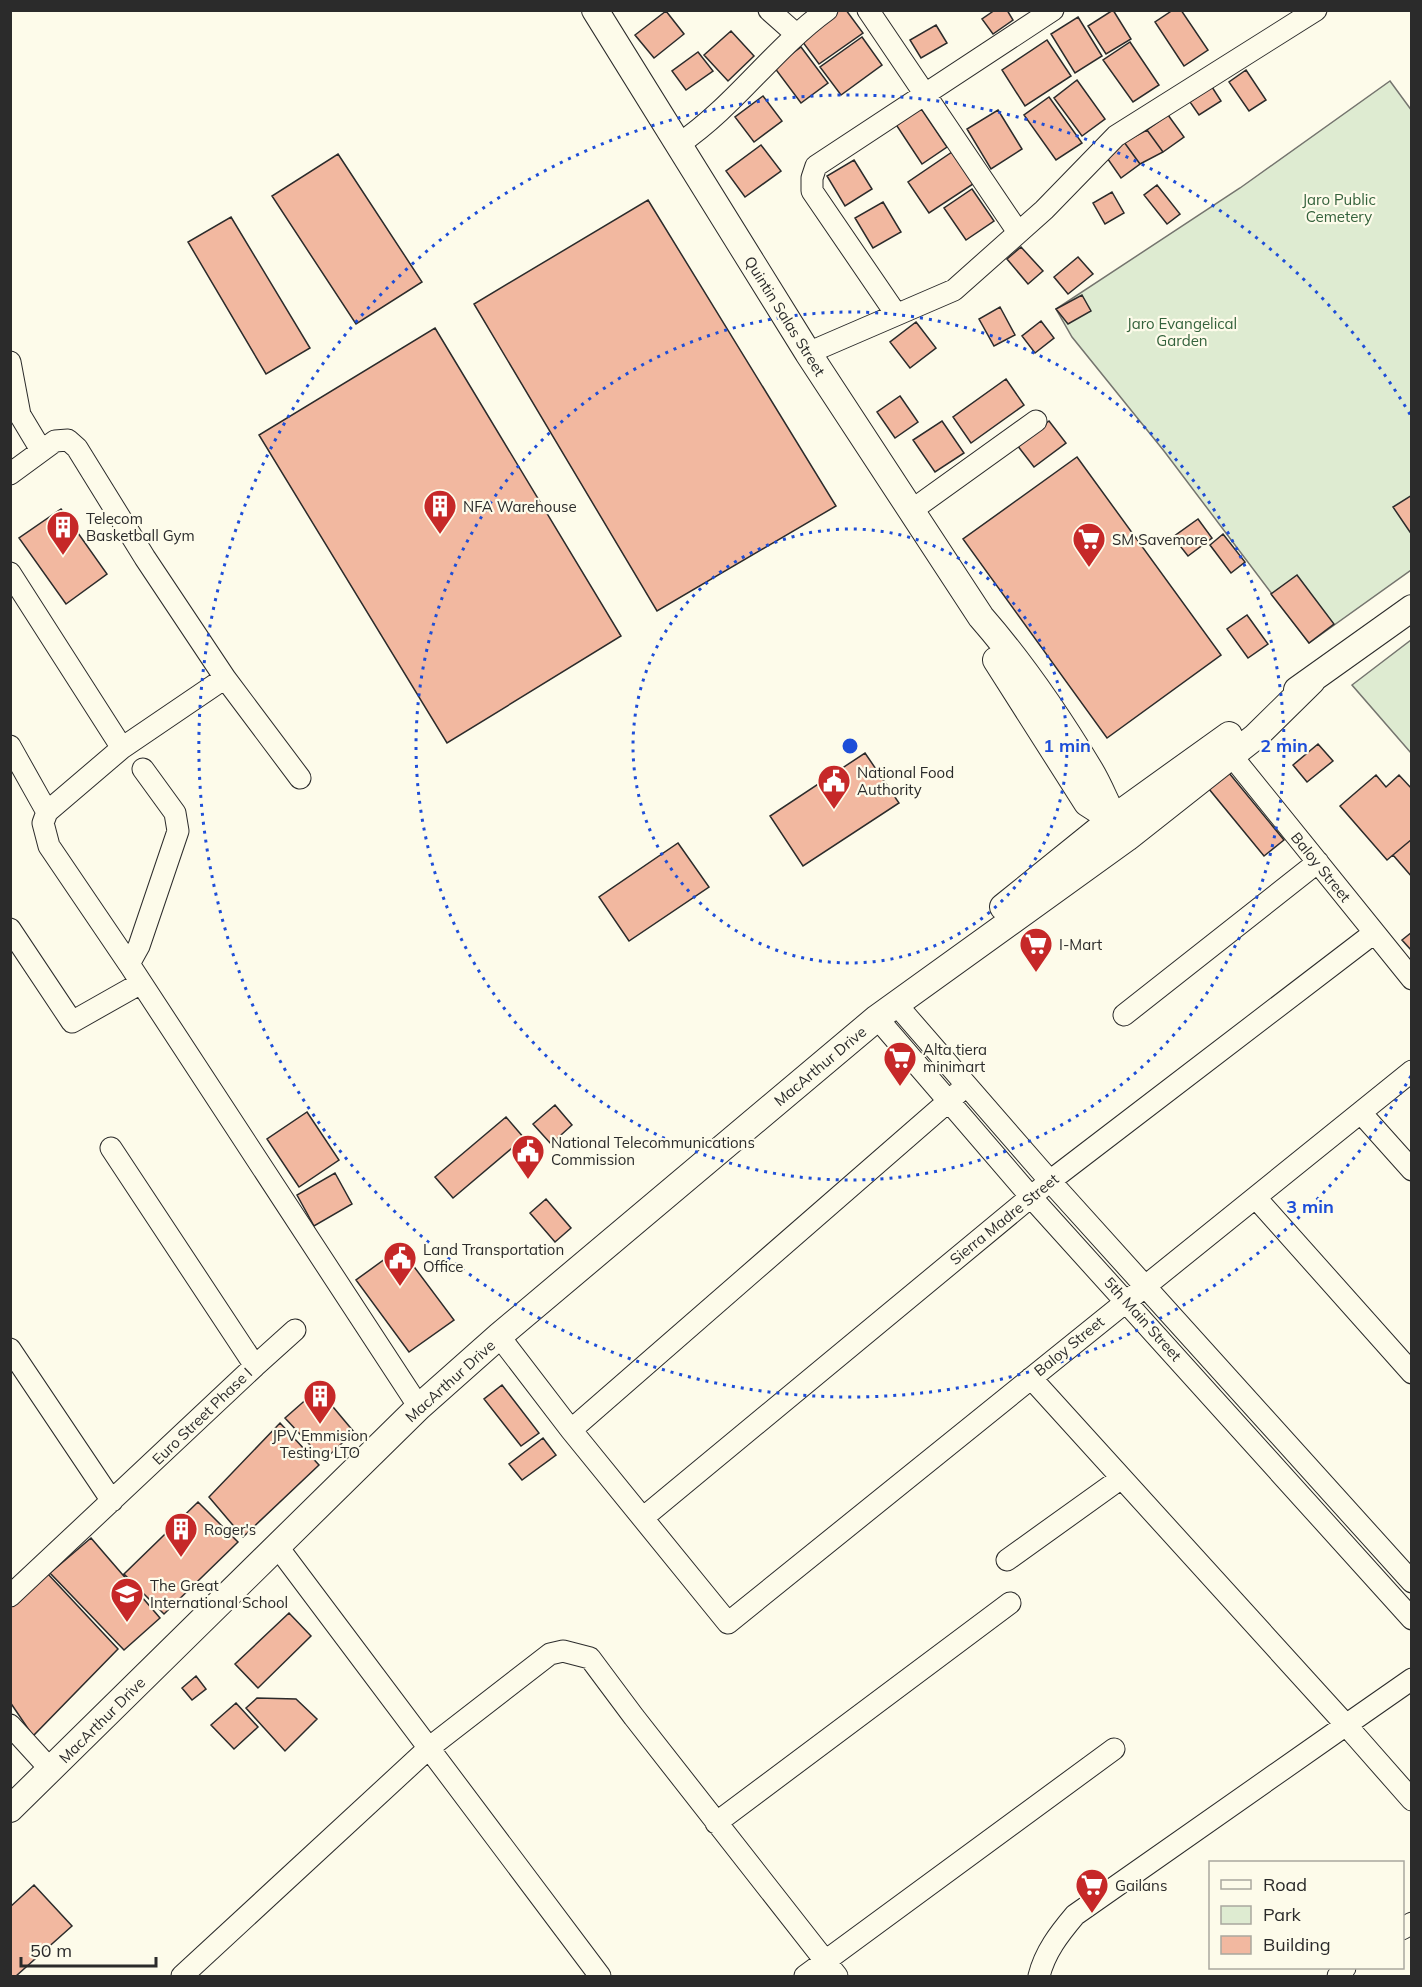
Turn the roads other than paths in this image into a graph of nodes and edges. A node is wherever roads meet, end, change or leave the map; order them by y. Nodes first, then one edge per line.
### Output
1 (595, 10) edge
2 (769, 10) edge
3 (827, 10) edge
4 (868, 10) edge
5 (1053, 10) edge
6 (1316, 10) edge
7 (796, 34) junction
8 (925, 94) junction
9 (679, 144) junction
10 (1018, 232) junction
11 (896, 314) junction
12 (808, 353) junction
13 (10, 362) edge
14 (1036, 422) dead end
15 (40, 450) junction
16 (10, 474) edge
17 (912, 510) junction
18 (10, 573) edge
19 (1412, 608) edge
20 (225, 678) junction
21 (1312, 681) junction
22 (10, 746) edge
23 (122, 748) junction
24 (1231, 755) junction
25 (143, 769) dead end
26 (300, 778) dead end
27 (47, 812) junction
28 (1120, 828) junction
29 (1318, 862) junction
30 (10, 929) edge
31 (1374, 933) junction
32 (129, 964) junction
33 (1412, 979) edge
34 (141, 983) junction
35 (886, 1011) junction
36 (1124, 1015) dead end
37 (1412, 1071) edge
38 (967, 1085) junction
39 (948, 1101) junction
40 (1361, 1113) junction
41 (111, 1148) dead end
42 (1412, 1170) edge
43 (1050, 1181) junction
44 (1031, 1197) junction
45 (1256, 1198) junction
46 (1145, 1285) junction
47 (1126, 1299) junction
48 (294, 1330) dead end
49 (499, 1336) junction
50 (10, 1349) edge
51 (255, 1366) junction
52 (1412, 1373) edge
53 (1030, 1377) junction
54 (419, 1407) junction
55 (571, 1430) junction
56 (1120, 1479) junction
57 (112, 1501) junction
58 (644, 1517) junction
59 (277, 1546) junction
60 (1007, 1560) dead end
61 (1412, 1582) edge
62 (10, 1596) edge
63 (1010, 1604) dead end
64 (1412, 1619) edge
65 (1412, 1679) edge
66 (10, 1725) edge
67 (1346, 1725) junction
68 (430, 1747) junction
69 (1114, 1749) dead end
70 (51, 1770) junction
71 (1412, 1800) edge
72 (10, 1809) edge
73 (716, 1823) junction
74 (831, 1968) edge
75 (185, 1976) edge
76 (600, 1977) edge
77 (804, 1977) edge
78 (1039, 1977) edge

1 - 9 main road, Quintin Salas Street
2 - 7 street
3 - 7 street
4 - 8 street
5 - 8 street
6 - 10 street
7 - 9 street
8 - 10 street
8 - 11 street
9 - 12 main road, Quintin Salas Street
10 - 11 street
11 - 12 street
12 - 17 main road, Quintin Salas Street
13 - 15 street
14 - 17 street
15 - 16 street
15 - 20 street
17 - 28 main road, Quintin Salas Street
18 - 23 street
19 - 21 main road, MacArthur Drive
20 - 23 street
20 - 26 street
21 - 24 main road, MacArthur Drive
21 - 28 main road, MacArthur Drive
22 - 27 street
23 - 27 street
24 - 28 main road, MacArthur Drive
24 - 29 street, Baloy Street
25 - 32 street
27 - 32 street
28 - 35 main road, MacArthur Drive
29 - 31 street, Baloy Street
29 - 36 street
30 - 34 street
31 - 33 street, Baloy Street
31 - 43 street, Sierra Madre Street
32 - 34 street
34 - 54 street
35 - 38 street, 5th Main Street
35 - 39 street, 5th Main Street
35 - 49 main road, MacArthur Drive
37 - 40 street, Baloy Street
38 - 39 street
38 - 43 street, 5th Main Street
39 - 44 street, 5th Main Street
39 - 55 street
40 - 42 street
40 - 45 street, Baloy Street
41 - 51 street, Euro Street Phase I
43 - 44 street, Sierra Madre Street
43 - 46 street, 5th Main Street
44 - 47 street, 5th Main Street
44 - 58 street, Sierra Madre Street
45 - 46 street, Baloy Street
45 - 52 street
46 - 47 street, Baloy Street
46 - 61 street, 5th Main Street
47 - 53 street, Baloy Street
47 - 64 street, 5th Main Street
48 - 51 street
49 - 54 main road, MacArthur Drive
49 - 55 street
50 - 57 street
51 - 57 street, Euro Street Phase I
53 - 56 street
53 - 58 street, Baloy Street
54 - 59 main road, MacArthur Drive
55 - 58 street
56 - 60 street
56 - 67 street
57 - 62 street, Euro Street Phase I
59 - 68 street
59 - 70 main road, MacArthur Drive
63 - 73 street
65 - 67 street
66 - 70 street
67 - 71 street
67 - 78 street
68 - 73 street
68 - 75 street
68 - 76 street
69 - 74 street
70 - 72 main road, MacArthur Drive
73 - 74 street
74 - 77 street

